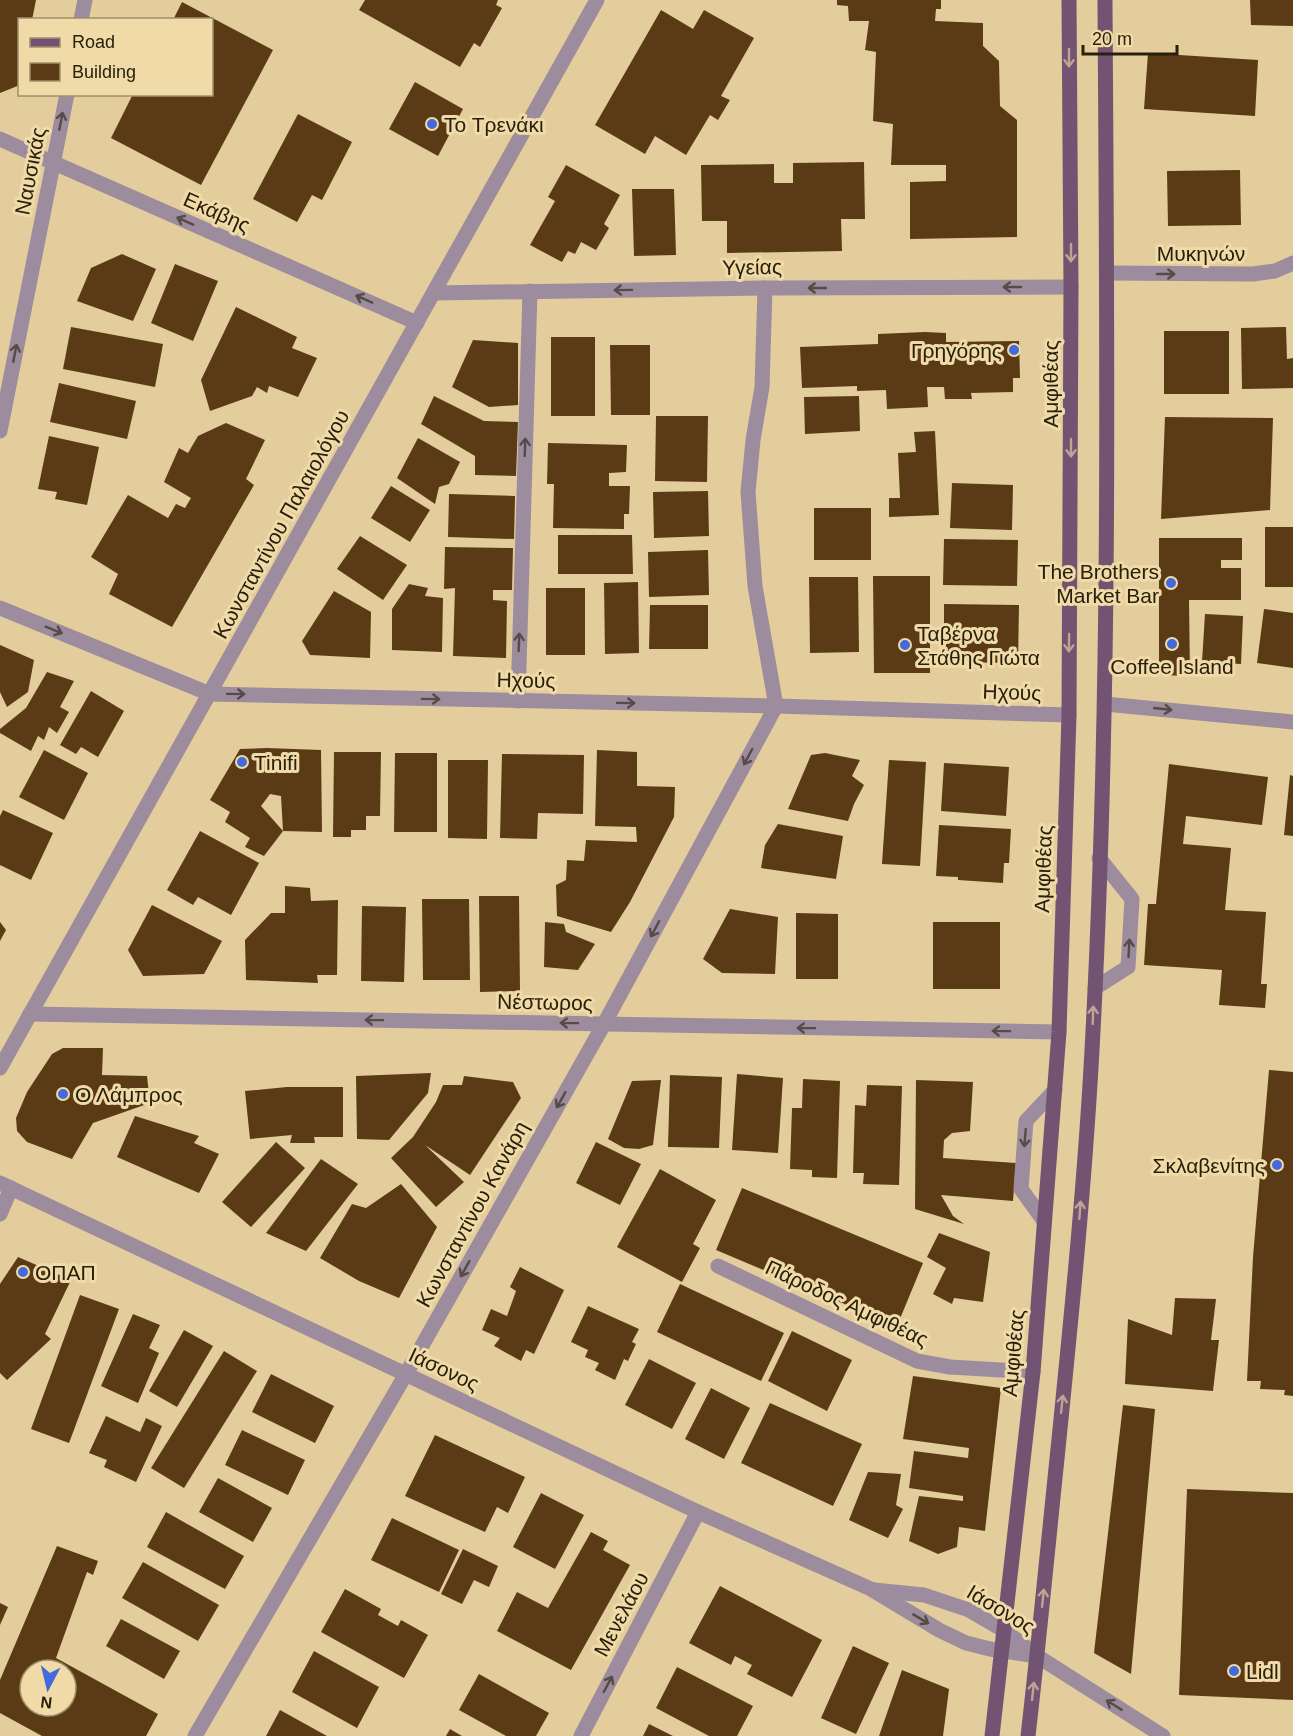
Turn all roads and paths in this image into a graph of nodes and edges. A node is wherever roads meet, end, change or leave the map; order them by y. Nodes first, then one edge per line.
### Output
1 (85, 0) edge
2 (597, 0) edge
3 (1069, 0) edge
4 (1106, 1) edge
5 (81, 18) edge
6 (66, 96) edge
7 (0, 139) edge
8 (53, 163) junction
9 (1293, 262) edge
10 (1107, 273) junction
11 (1071, 287) junction
12 (765, 288) junction
13 (530, 291) junction
14 (434, 293) junction
15 (417, 323) junction
16 (0, 431) edge
17 (0, 608) edge
18 (210, 694) junction
19 (518, 701) junction
20 (1105, 704) junction
21 (776, 706) junction
22 (1069, 715) junction
23 (1293, 722) edge
24 (1100, 858) junction
25 (1095, 988) junction
26 (30, 1014) junction
27 (604, 1024) junction
28 (1059, 1032) junction
29 (0, 1068) edge
30 (1055, 1090) junction
31 (6, 1186) edge
32 (0, 1214) edge
33 (1044, 1221) junction
34 (718, 1266) dead end
35 (1033, 1372) junction
36 (406, 1374) junction
37 (698, 1512) junction
38 (871, 1589) junction
39 (1005, 1631) junction
40 (1002, 1651) junction
41 (1037, 1656) junction
42 (195, 1736) edge
43 (581, 1736) edge
44 (992, 1736) edge
45 (1028, 1736) edge
46 (1163, 1736) edge

1 - 5 street
2 - 14 street, Κωνσταντίνου Παλαιολόγου
3 -> 11 main road, Αμφιθέας
4 - 10 main road
8 -> 6 street, Ναυσικάς
7 - 8 street, Εκάβης
15 -> 8 street, Εκάβης
16 -> 8 street, Ναυσικάς
10 -> 9 street, Μυκηνών
10 - 20 main road
11 -> 12 street, Υγείας
11 -> 22 main road, Αμφιθέας
12 -> 13 street, Υγείας
12 - 21 street
13 - 14 street, Υγείας
19 -> 13 street
14 - 15 street, Κωνσταντίνου Παλαιολόγου
15 - 18 street, Κωνσταντίνου Παλαιολόγου
17 -> 18 street, Ηχούς
18 -> 19 street, Ηχούς
18 - 26 street, Κωνσταντίνου Παλαιολόγου
19 -> 21 street, Ηχούς
20 -> 23 street
20 - 24 main road
21 - 22 street, Ηχούς
21 -> 27 street, Κωνσταντίνου Κανάρη
22 - 28 main road, Αμφιθέας
24 - 25 main road
25 -> 24 street
41 -> 25 main road
27 -> 26 street, Νέστωρος
26 - 29 street, Κωνσταντίνου Παλαιολόγου
28 -> 27 street, Νέστωρος
27 -> 36 street, Κωνσταντίνου Κανάρη
28 - 30 main road, Αμφιθέας
30 - 33 main road, Αμφιθέας
30 -> 33 street
31 - 32 street
31 - 36 street, Ιάσονος
33 - 35 main road, Αμφιθέας
34 - 35 street, Πάροδος Αμφιθέας
35 - 39 main road, Αμφιθέας
36 - 37 street, Ιάσονος
36 - 42 street, Κωνσταντίνου Κανάρη
37 - 38 street, Ιάσονος
43 -> 37 street, Μενελάου
38 - 39 street, Ιάσονος
38 -> 40 street, Ιάσονος
39 - 40 main road, Αμφιθέας
39 - 41 street, Ιάσονος
40 - 41 street, Ιάσονος
40 - 44 main road, Αμφιθέας
45 -> 41 main road
46 -> 41 street, Ιάσονος

